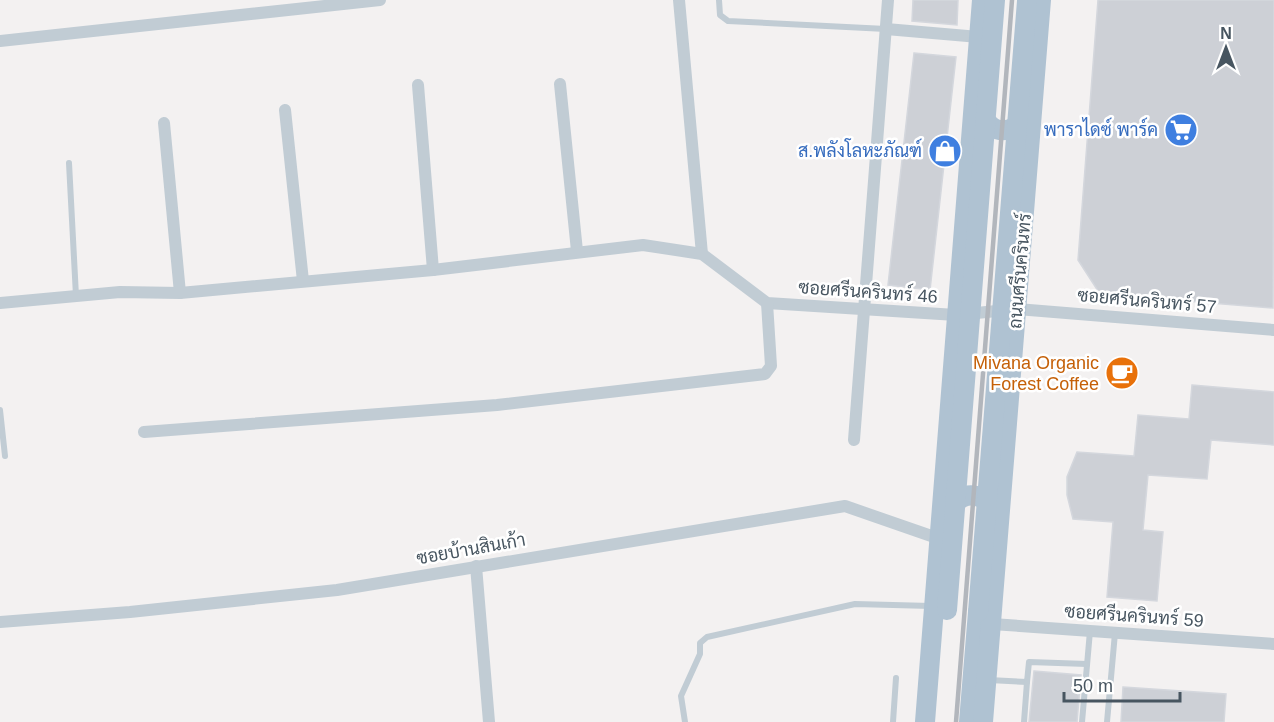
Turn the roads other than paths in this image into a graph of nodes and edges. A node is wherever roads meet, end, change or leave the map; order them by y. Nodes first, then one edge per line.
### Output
1 (380, 0) edge
2 (679, 0) edge
3 (719, 0) edge
4 (888, 0) edge
5 (982, 0) edge
6 (995, 0) edge
7 (1032, 0) edge
8 (886, 29) junction
9 (979, 37) junction
10 (0, 40) edge
11 (560, 84) dead end
12 (418, 85) dead end
13 (974, 94) junction
14 (1033, 100) junction
15 (285, 110) dead end
16 (164, 123) dead end
17 (69, 163) dead end
18 (577, 251) junction
19 (702, 254) junction
20 (433, 270) junction
21 (303, 280) junction
22 (180, 293) junction
23 (76, 296) junction
24 (0, 303) edge
25 (773, 304) junction
26 (864, 308) junction
27 (1017, 309) junction
28 (956, 315) junction
29 (1274, 330) edge
30 (0, 410) edge
31 (144, 432) dead end
32 (854, 440) dead end
33 (5, 456) dead end
34 (999, 528) junction
35 (940, 531) junction
36 (476, 566) junction
37 (941, 608) junction
38 (985, 618) junction
39 (0, 622) edge
40 (1090, 631) junction
41 (1115, 633) junction
42 (1274, 644) edge
43 (1087, 664) junction
44 (896, 678) dead end
45 (987, 680) junction
46 (1027, 682) junction
47 (489, 722) edge
48 (685, 722) edge
49 (893, 722) edge
50 (925, 722) edge
51 (938, 722) edge
52 (969, 722) edge
53 (983, 722) edge
54 (1024, 722) edge
55 (1082, 722) edge
56 (1107, 722) edge

1 - 10 street
2 - 19 street
3 - 8 lane
4 - 8 street
5 - 9 main road
6 - 37 main road, bridge
7 - 14 main road, ถนนศรีนครินทร์
7 - 38 main road, bridge
8 - 9 street
8 - 26 street
9 - 13 main road
11 - 18 street
12 - 20 street
13 - 14 main road
13 - 28 main road
14 - 27 main road, ถนนศรีนครินทร์
15 - 21 street
16 - 22 street
17 - 23 lane
18 - 19 street
18 - 20 street
19 - 25 street
20 - 21 street
21 - 22 street
22 - 23 street
23 - 24 street
25 - 26 street, ซอยศรีนครินทร์ 46
25 - 31 street
26 - 28 street, ซอยศรีนครินทร์ 46
26 - 32 street
27 - 28 street, ซอยศรีนครินทร์ 46
27 - 29 street, ซอยศรีนครินทร์ 57
27 - 34 main road, ถนนศรีนครินทร์
28 - 35 main road
30 - 33 lane
34 - 35 main road
34 - 38 main road, ถนนศรีนครินทร์
35 - 36 street, ซอยบ้านสินเก้า
35 - 37 main road
36 - 39 street, ซอยบ้านสินเก้า
36 - 47 street
37 - 48 lane
37 - 50 main road
37 - 51 main road
38 - 40 street, ซอยศรีนครินทร์ 59
38 - 45 main road, ถนนศรีนครินทร์
38 - 52 main road
40 - 41 street, ซอยศรีนครินทร์ 59
40 - 43 lane
41 - 42 street, ซอยศรีนครินทร์ 59
41 - 56 lane
43 - 46 lane
43 - 55 lane
44 - 49 lane
45 - 46 lane
45 - 53 main road, ถนนศรีนครินทร์
46 - 54 lane

